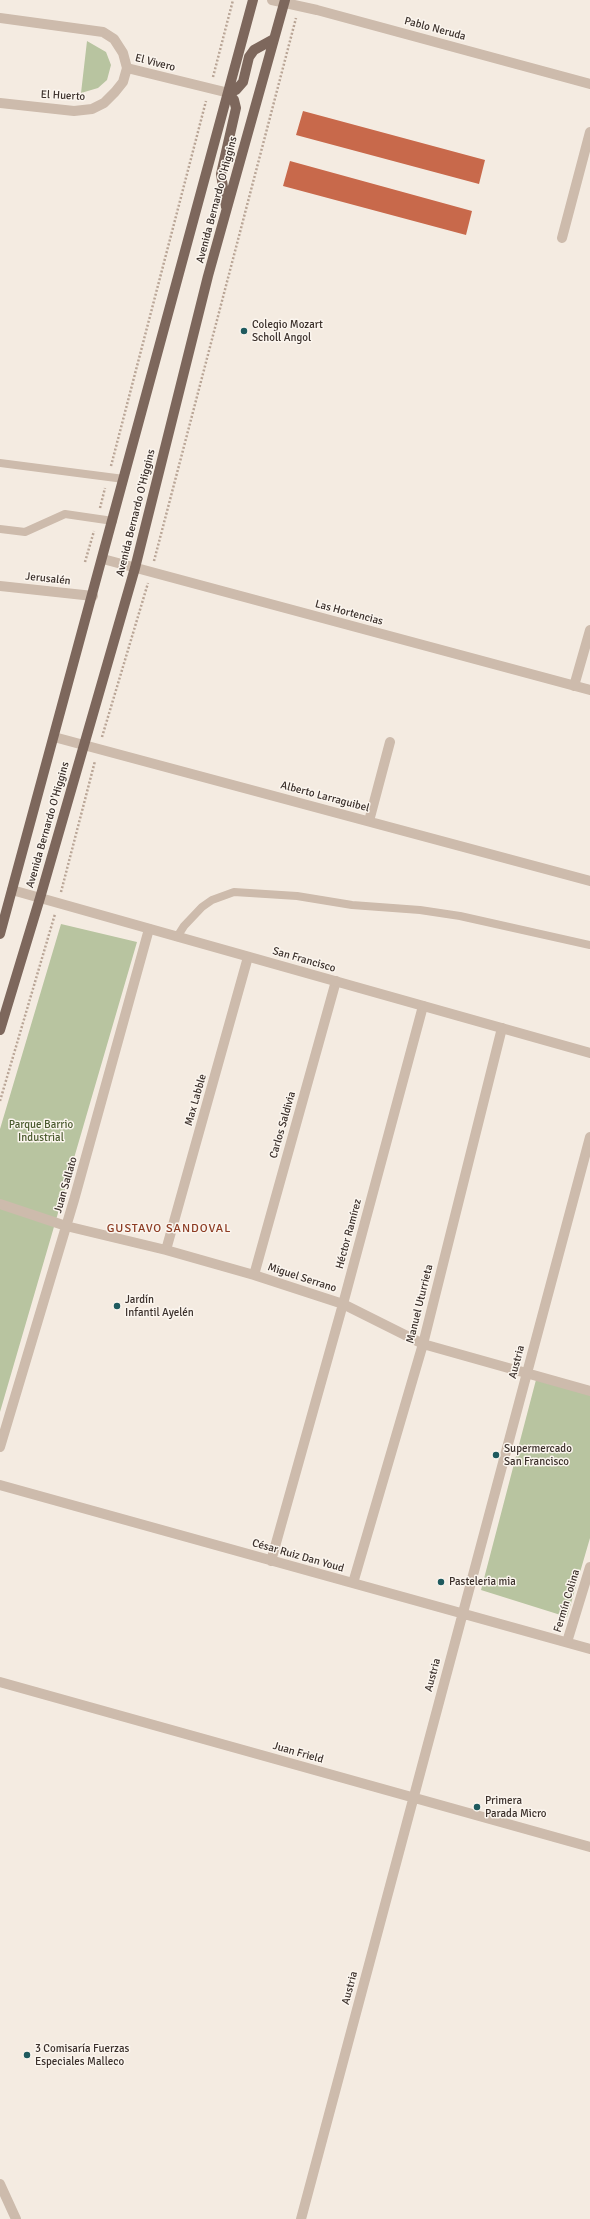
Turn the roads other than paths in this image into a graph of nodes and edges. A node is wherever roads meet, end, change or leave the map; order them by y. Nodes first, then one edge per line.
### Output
1 (253, 0) edge
2 (272, 0) edge
3 (284, 1) edge
4 (0, 18) edge
5 (274, 39) junction
6 (127, 68) junction
7 (590, 84) edge
8 (229, 93) junction
9 (0, 103) edge
10 (590, 132) edge
11 (227, 209) junction
12 (562, 238) dead end
13 (0, 463) edge
14 (124, 479) junction
15 (113, 521) junction
16 (0, 530) edge
17 (103, 559) junction
18 (135, 568) junction
19 (0, 586) edge
20 (93, 596) junction
21 (590, 630) edge
22 (574, 686) junction
23 (590, 690) edge
24 (54, 737) junction
25 (390, 742) dead end
26 (84, 744) junction
27 (369, 821) junction
28 (590, 881) edge
29 (12, 890) junction
30 (40, 898) junction
31 (149, 929) junction
32 (0, 934) edge
33 (177, 936) junction
34 (590, 945) edge
35 (248, 957) junction
36 (336, 981) junction
37 (423, 1006) junction
38 (502, 1028) junction
39 (0, 1030) edge
40 (590, 1053) edge
41 (590, 1137) edge
42 (0, 1204) edge
43 (66, 1226) junction
44 (166, 1250) junction
45 (254, 1275) junction
46 (343, 1304) junction
47 (422, 1344) junction
48 (527, 1373) junction
49 (590, 1391) edge
50 (0, 1447) edge
51 (0, 1485) edge
52 (271, 1561) junction
53 (590, 1567) edge
54 (353, 1583) junction
55 (462, 1613) junction
56 (567, 1642) junction
57 (590, 1649) edge
58 (0, 1682) edge
59 (413, 1798) junction
60 (590, 1847) edge
61 (0, 2184) edge
62 (16, 2219) edge
63 (301, 2219) edge

1 - 8 main road, Avenida Bernardo O'Higgins
2 - 3 street, Pablo Neruda
3 - 5 main road, Avenida Bernardo O'Higgins
3 - 7 street, Pablo Neruda
4 - 6 street, El Vivero
5 - 8 main road
5 - 11 main road, Avenida Bernardo O'Higgins
6 - 8 street, El Vivero
6 - 9 street, El Huerto
8 - 11 main road
8 - 14 main road, Avenida Bernardo O'Higgins
10 - 12 street
11 - 18 main road, Avenida Bernardo O'Higgins
13 - 14 lane
14 - 15 main road, Avenida Bernardo O'Higgins
15 - 16 lane
15 - 17 main road, Avenida Bernardo O'Higgins
17 - 18 street, Las Hortencias
17 - 20 main road, Avenida Bernardo O'Higgins
18 - 22 street, Las Hortencias
18 - 26 main road, Avenida Bernardo O'Higgins
19 - 20 street, Jerusalén
20 - 24 main road, Avenida Bernardo O'Higgins
21 - 22 street
22 - 23 street, Las Hortencias
24 - 26 street, Alberto Larraguibel
24 - 29 main road, Avenida Bernardo O'Higgins
25 - 27 street
26 - 27 street, Alberto Larraguibel
26 - 30 main road, Avenida Bernardo O'Higgins
27 - 28 street, Alberto Larraguibel
29 - 30 street, San Francisco
29 - 32 main road, Avenida Bernardo O'Higgins
30 - 31 street, San Francisco
30 - 39 main road, Avenida Bernardo O'Higgins
31 - 33 street, San Francisco
31 - 43 street, Juan Sallato
33 - 34 lane
33 - 35 street, San Francisco
35 - 36 street, San Francisco
35 - 44 street, Max Labble
36 - 37 street, San Francisco
36 - 45 street, Carlos Saldivia
37 - 38 street, San Francisco
37 - 46 street, Héctor Ramírez
38 - 40 street, San Francisco
38 - 47 street, Manuel Uturrieta
41 - 48 street, Austria
42 - 43 street, Miguel Serrano
43 - 44 street, Miguel Serrano
43 - 50 street, Juan Sallato
44 - 45 street, Miguel Serrano
45 - 46 street, Miguel Serrano
46 - 47 street, Miguel Serrano
46 - 52 street, Héctor Ramírez
47 - 48 street, Miguel Serrano
47 - 54 street, Manuel Uturrieta
48 - 49 street, Miguel Serrano
48 - 55 street, Austria
51 - 52 street, César Ruiz Dan Youd
52 - 54 street, César Ruiz Dan Youd
53 - 56 street, Fermín Colina
54 - 55 street, César Ruiz Dan Youd
55 - 56 street, César Ruiz Dan Youd
55 - 59 street, Austria
56 - 57 street, César Ruiz Dan Youd
58 - 59 street, Juan Frield
59 - 60 street, Juan Frield
59 - 63 street, Austria
61 - 62 street

